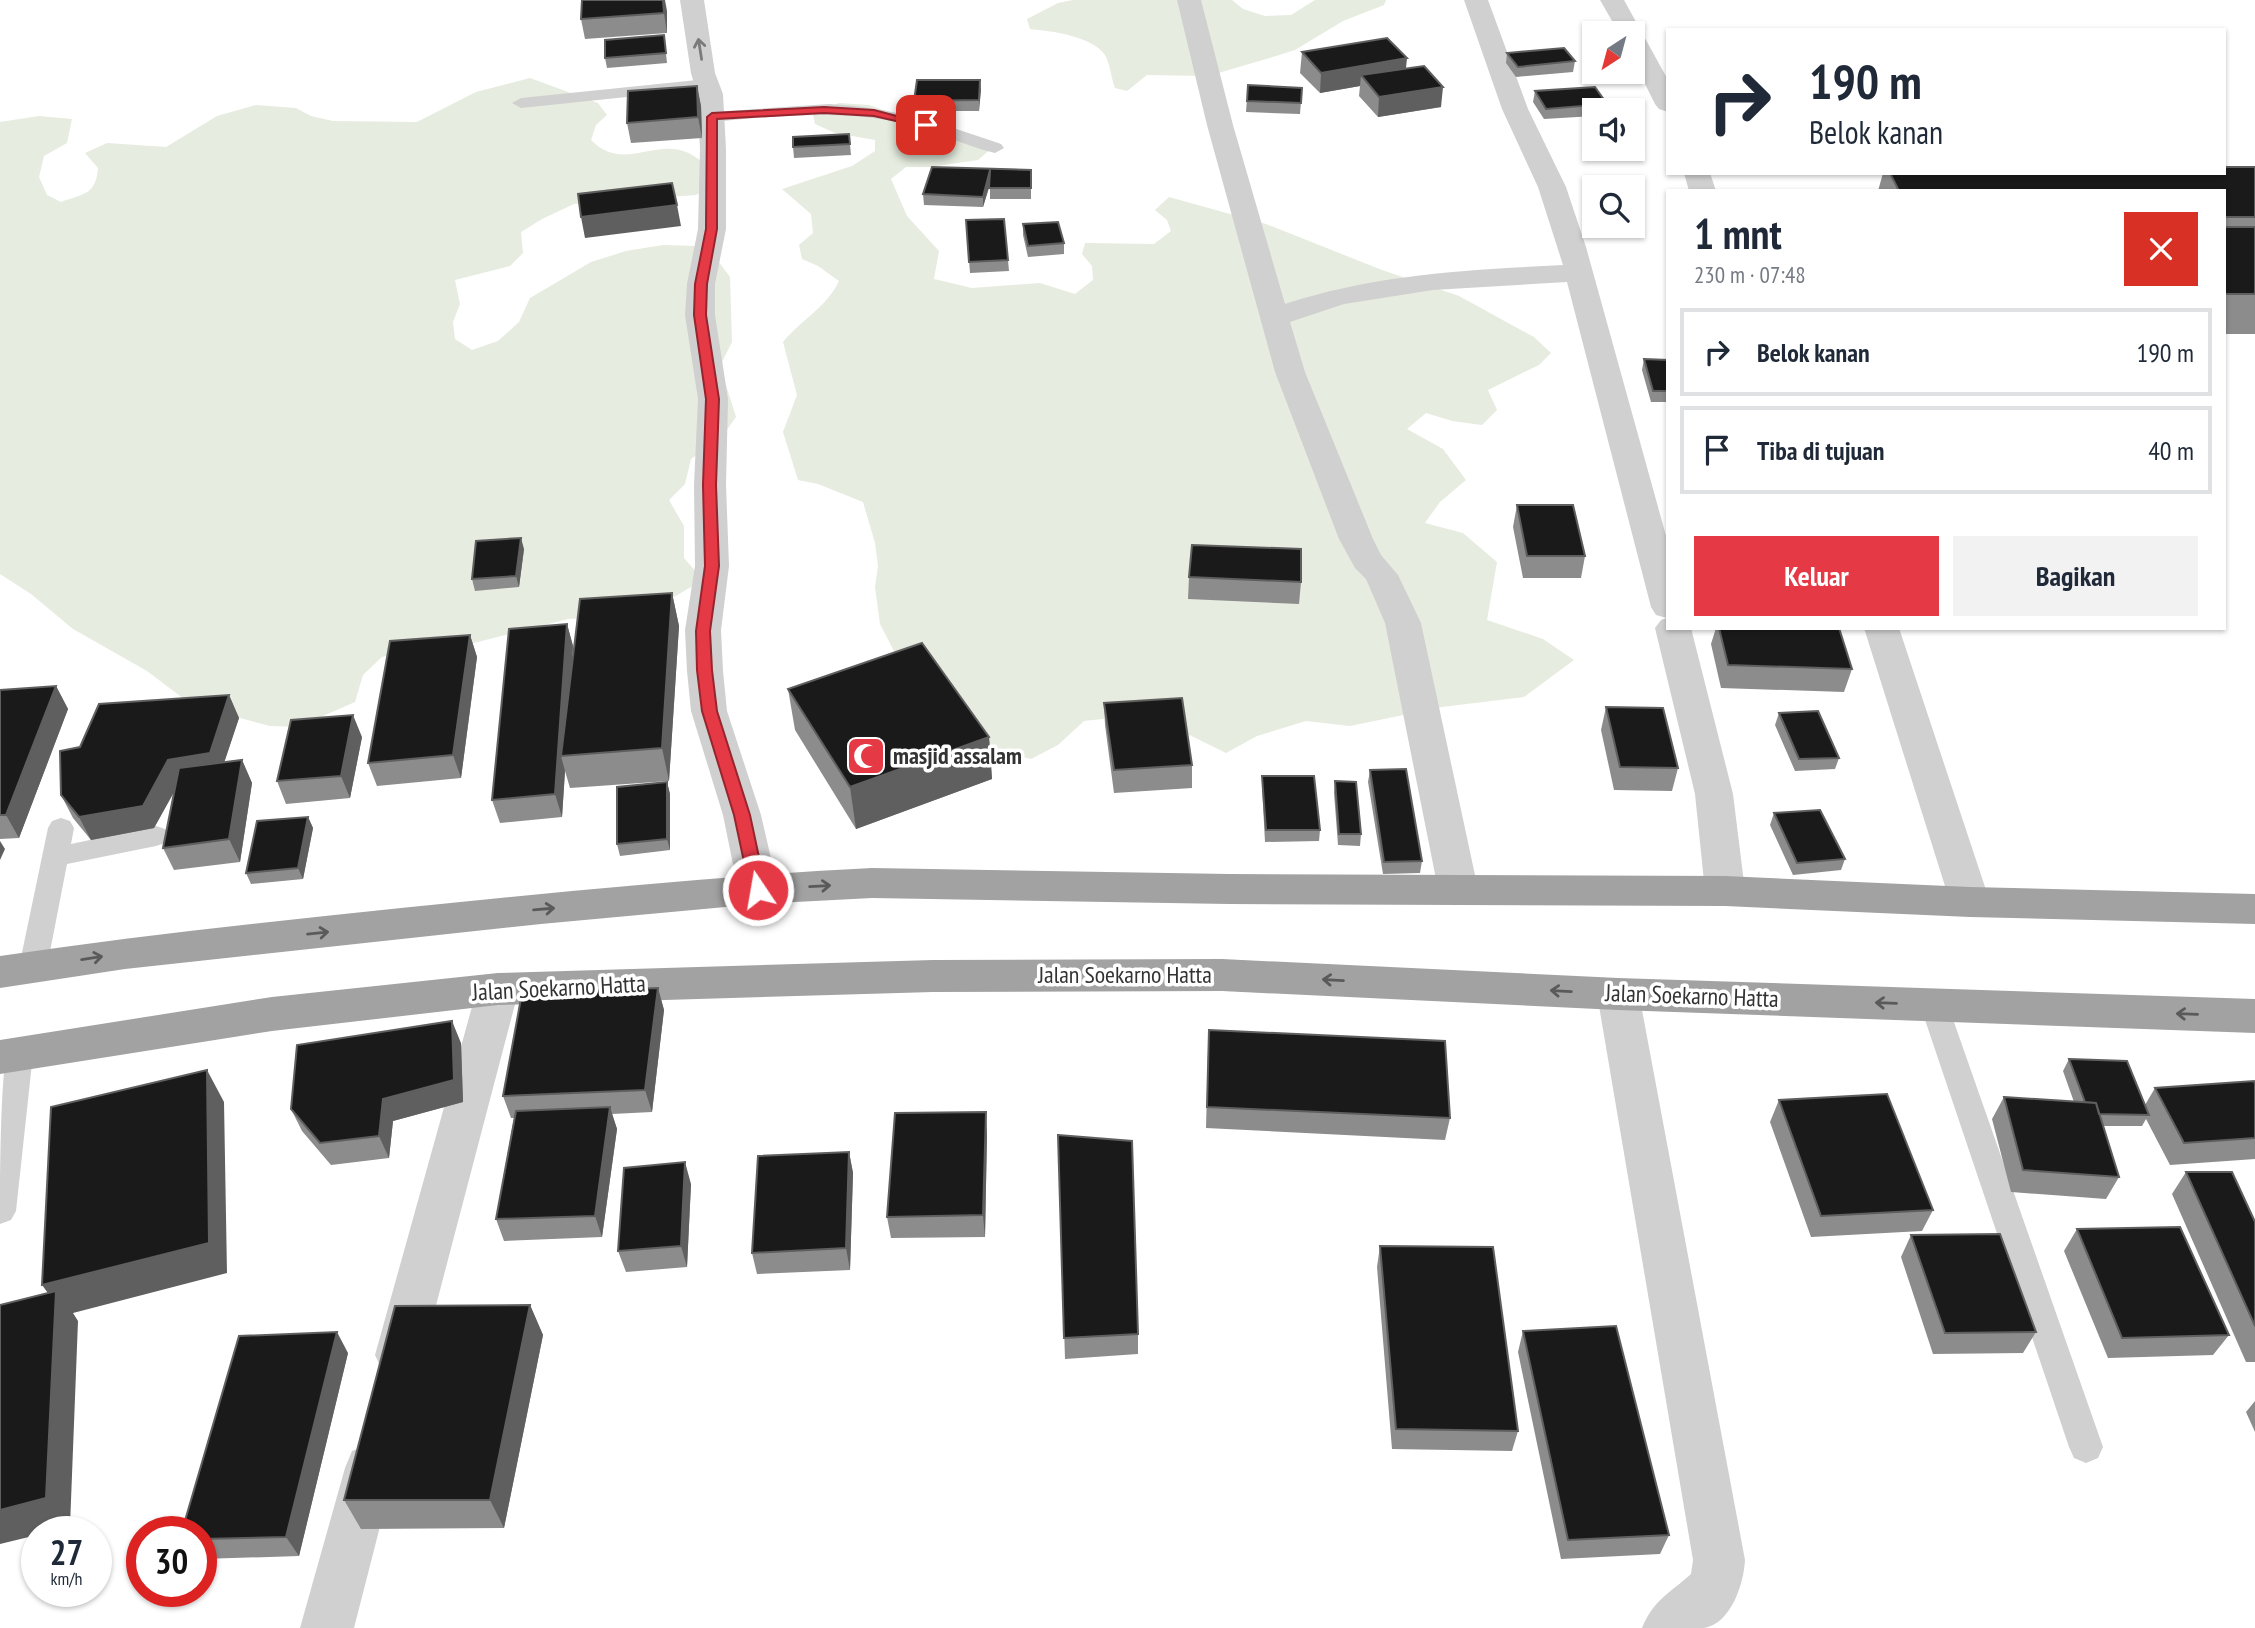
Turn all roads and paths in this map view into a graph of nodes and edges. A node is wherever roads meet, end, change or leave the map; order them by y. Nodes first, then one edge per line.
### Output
1 (692, 0) edge
2 (1189, 0) edge
3 (1476, 0) edge
4 (1612, 0) edge
5 (1624, 21) edge
6 (1645, 60) edge
7 (707, 84) junction
8 (1666, 100) edge
9 (522, 103) dead end
10 (712, 117) junction
11 (995, 148) dead end
12 (1578, 273) junction
13 (1275, 317) junction
14 (1666, 600) edge
15 (1673, 630) edge
16 (1882, 630) edge
17 (61, 828) dead end
18 (156, 836) dead end
19 (54, 857) junction
20 (1458, 889) junction
21 (758, 890) junction
22 (1725, 891) junction
23 (1970, 902) junction
24 (2255, 909) edge
25 (16, 970) edge
26 (498, 989) junction
27 (1618, 994) junction
28 (1934, 1005) junction
29 (2255, 1016) edge
30 (9, 1055) edge
31 (0, 1211) edge
32 (2086, 1447) dead end
33 (327, 1628) edge
34 (1670, 1628) edge

7 -> 1 street
2 - 13 street
3 - 12 street
4 - 5 street
6 - 8 street
7 - 9 lane
7 - 10 street
10 - 11 lane
10 - 21 street
12 - 13 street
12 - 14 street
13 - 20 street
15 - 22 street
16 - 23 street
17 - 19 lane
18 - 19 lane
19 - 25 lane
21 -> 20 highway
20 - 22 highway
25 -> 21 highway
22 - 23 highway
23 - 24 highway
27 -> 26 highway, Jalan Soekarno Hatta
26 - 30 highway, Jalan Soekarno Hatta
26 - 33 street
28 -> 27 highway, Jalan Soekarno Hatta
27 - 34 street
29 -> 28 highway, Jalan Soekarno Hatta
28 - 32 lane
30 - 31 lane

